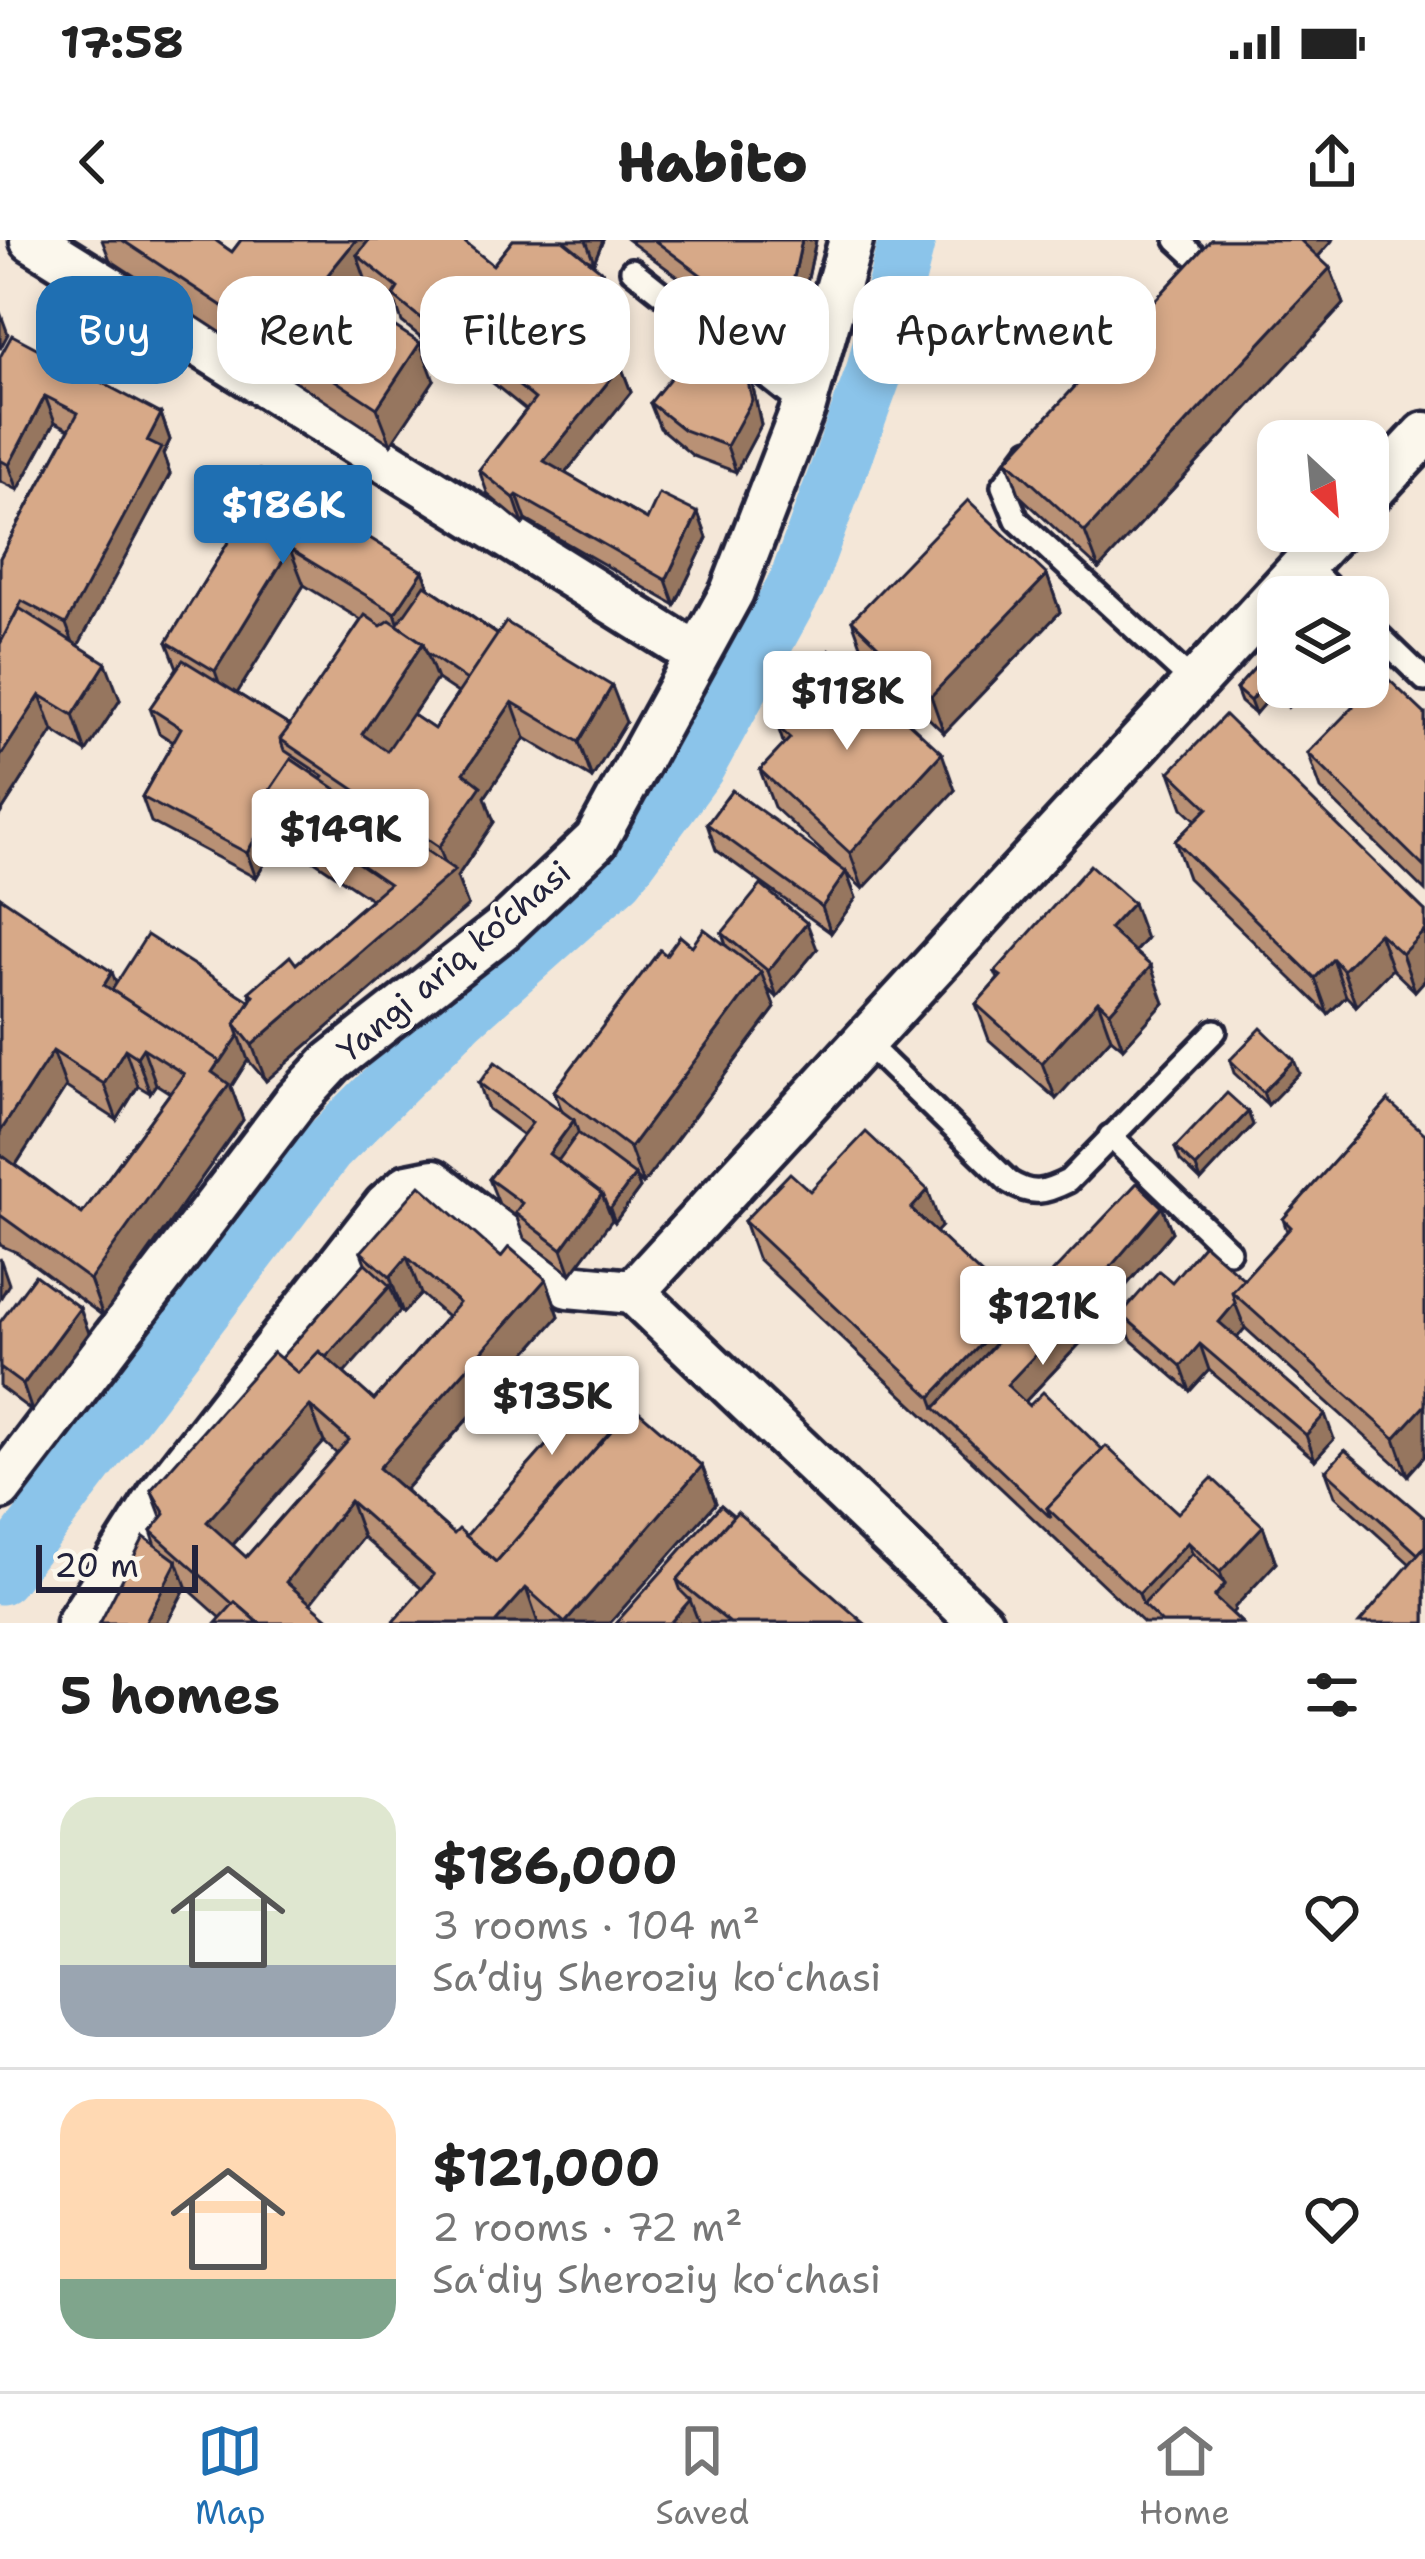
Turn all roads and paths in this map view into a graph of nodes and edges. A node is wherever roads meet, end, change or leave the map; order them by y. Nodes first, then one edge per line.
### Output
1 (32, 240) edge
2 (851, 240) edge
3 (1177, 240) edge
4 (1224, 240) edge
5 (632, 270) dead end
6 (804, 406) junction
7 (1045, 433) edge
8 (1425, 434) edge
9 (1389, 473) edge
10 (1316, 552) edge
11 (1305, 564) junction
12 (1318, 576) edge
13 (1389, 645) edge
14 (698, 655) junction
15 (1425, 680) edge
16 (1194, 683) junction
17 (1215, 1031) dead end
18 (864, 1041) junction
19 (1110, 1136) junction
20 (1229, 1251) dead end
21 (633, 1292) junction
22 (14, 1442) edge
23 (0, 1488) edge
24 (78, 1623) edge
25 (982, 1623) edge

1 - 14 street
2 - 6 street, Yangi ariq ko‘chasi
3 - 4 lane
5 - 6 lane
6 - 14 street, Yangi ariq ko‘chasi
7 - 16 lane
8 - 9 street
10 - 11 street
11 - 12 lane
11 - 16 street
13 - 15 lane
14 - 22 street, Yangi ariq ko‘chasi
16 - 18 street
17 - 19 lane
18 - 19 lane
18 - 21 street
19 - 20 lane
21 - 24 street
21 - 25 street
22 - 23 street, Yangi ariq ko‘chasi

